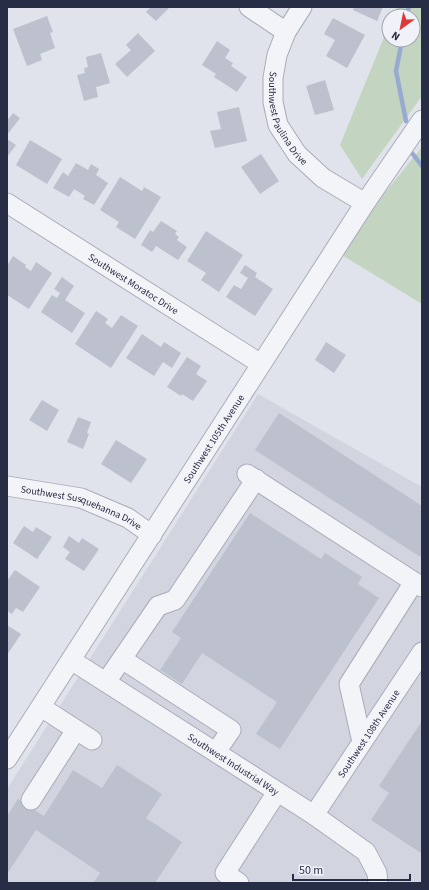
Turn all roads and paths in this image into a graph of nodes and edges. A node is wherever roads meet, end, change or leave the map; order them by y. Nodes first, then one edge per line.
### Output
1 (249, 7) edge
2 (302, 7) edge
3 (286, 32) junction
4 (422, 120) edge
5 (7, 203) edge
6 (365, 203) junction
7 (262, 364) junction
8 (7, 486) edge
9 (152, 535) junction
10 (418, 584) edge
11 (422, 652) edge
12 (122, 659) junction
13 (71, 660) junction
14 (106, 682) junction
15 (41, 707) junction
16 (76, 730) junction
17 (92, 740) dead end
18 (362, 742) junction
19 (216, 752) junction
20 (7, 759) edge
21 (278, 792) junction
22 (31, 800) dead end
23 (314, 815) junction
24 (239, 883) edge
25 (378, 883) edge

1 - 3 street
2 - 3 street, Southwest Paulina Drive
3 - 6 street, Southwest Paulina Drive
4 - 6 street, Southwest 105th Avenue
5 - 7 street, Southwest Moratoc Drive
6 - 7 street, Southwest 105th Avenue
7 - 9 street, Southwest 105th Avenue
8 - 9 street, Southwest Susquehanna Drive
9 - 13 street, Southwest 105th Avenue
10 - 12 street
10 - 18 street
11 - 18 street, Southwest 108th Avenue
12 - 14 street
12 - 19 street
13 - 14 street, Southwest Industrial Way
13 - 15 street, Southwest 105th Avenue
14 - 19 street, Southwest Industrial Way
15 - 16 street
15 - 20 street, Southwest 105th Avenue
16 - 17 street
16 - 22 street
18 - 23 street, Southwest 108th Avenue
19 - 21 street, Southwest Industrial Way
21 - 23 street, Southwest Industrial Way
21 - 24 street
23 - 25 street, Southwest Industrial Way

